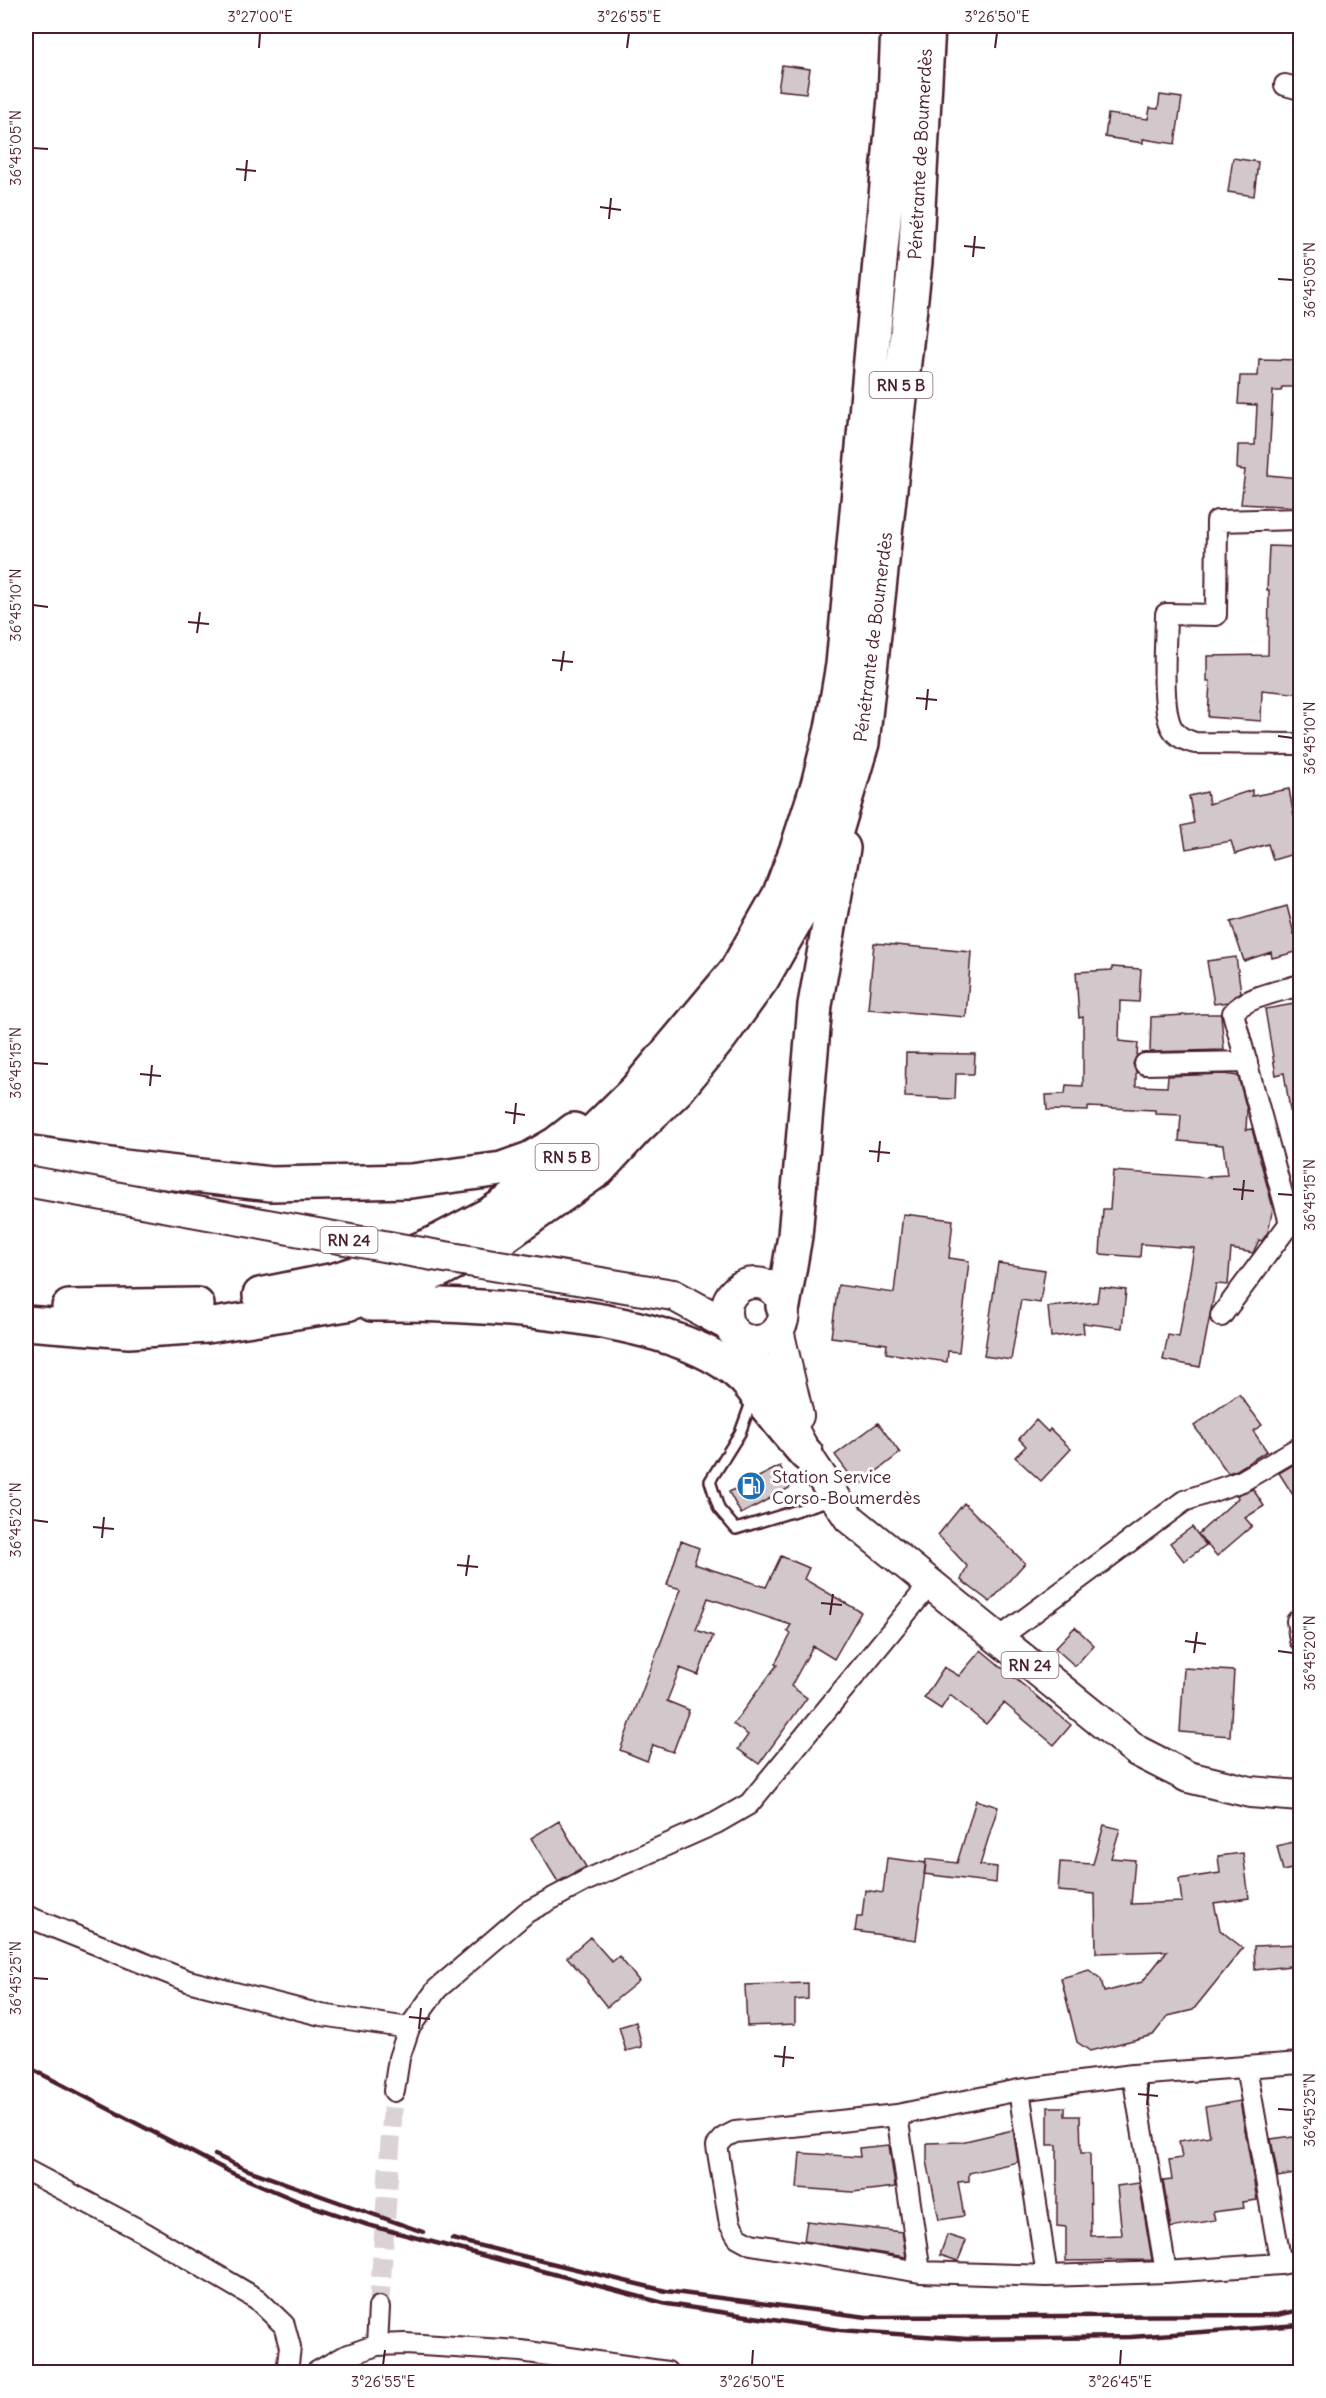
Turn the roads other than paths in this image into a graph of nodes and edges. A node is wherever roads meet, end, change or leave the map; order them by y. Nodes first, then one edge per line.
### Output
1 (898, 26) edge
2 (928, 26) edge
3 (1300, 519) edge
4 (862, 743) junction
5 (1300, 744) edge
6 (736, 971) junction
7 (1300, 985) edge
8 (1247, 1062) junction
9 (1145, 1064) dead end
10 (26, 1152) edge
11 (26, 1181) edge
12 (1295, 1219) edge
13 (752, 1284) junction
14 (673, 1295) junction
15 (26, 1303) edge
16 (346, 1304) junction
17 (1221, 1316) dead end
18 (781, 1318) junction
19 (26, 1323) edge
20 (728, 1325) junction
21 (759, 1383) junction
22 (1300, 1447) edge
23 (806, 1454) junction
24 (836, 1498) junction
25 (930, 1584) junction
26 (1297, 1621) dead end
27 (998, 1639) junction
28 (1300, 1640) edge
29 (1300, 1796) edge
30 (26, 1916) edge
31 (409, 2028) junction
32 (1300, 2063) edge
33 (1246, 2067) junction
34 (1134, 2075) junction
35 (1019, 2090) junction
36 (394, 2091) tunnel mouth
37 (897, 2115) junction
38 (26, 2170) edge
39 (1300, 2260) edge
40 (1281, 2264) junction
41 (920, 2272) junction
42 (1166, 2272) junction
43 (1047, 2276) junction
44 (379, 2307) tunnel mouth
45 (377, 2345) junction
46 (585, 2367) edge
47 (287, 2373) edge
48 (317, 2373) edge
49 (667, 2373) edge

1 - 6 highway, Pénétrante de Boumerdès / RN 5 B
2 - 4 highway, Pénétrante de Boumerdès / RN 5 B
3 - 5 street
4 - 16 highway, Pénétrante de Boumerdès / RN 5 B
4 - 18 highway
6 - 10 highway
6 - 15 highway, Pénétrante de Boumerdès / RN 5 B
7 - 8 street
8 - 9 street
8 - 12 street
11 - 14 main road, RN 24, bridge
12 - 17 street
13 - 14 main road
13 - 18 main road
13 - 20 main road
14 - 20 main road
16 - 19 highway, Pénétrante de Boumerdès / RN 5 B
16 - 21 highway
18 - 20 main road
18 - 23 main road
20 - 21 main road
21 - 23 highway
21 - 24 lane
22 - 27 street
23 - 24 main road, RN 24
24 - 25 main road, RN 24
25 - 27 main road, RN 24
25 - 31 street
26 - 28 street
27 - 29 main road, RN 24
30 - 31 street
31 - 36 street
32 - 33 street
33 - 34 street
33 - 40 street
34 - 35 street
34 - 42 street
35 - 37 street
35 - 43 street
37 - 41 street
37 - 41 street
38 - 47 street
39 - 40 street
40 - 42 street
41 - 43 street
42 - 43 street
44 - 45 street
45 - 46 street
45 - 48 street
46 - 49 street

